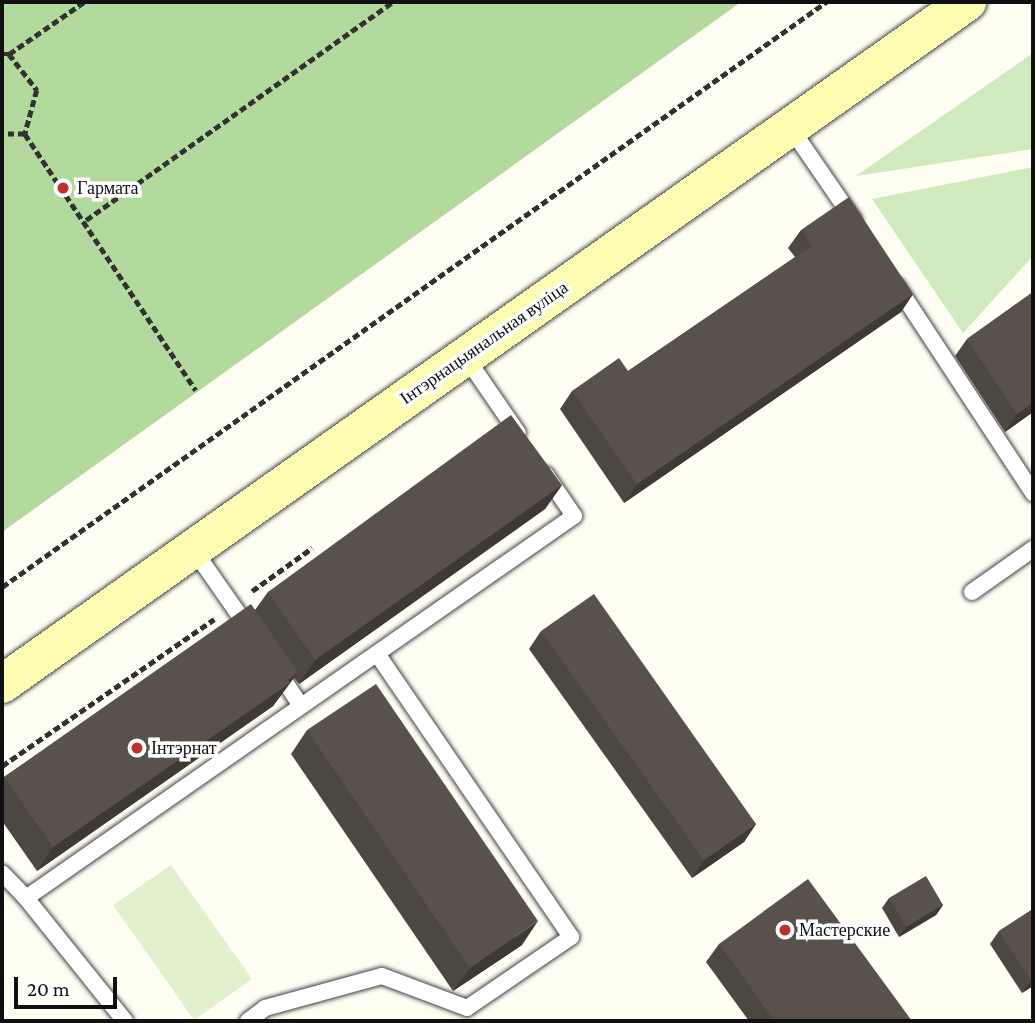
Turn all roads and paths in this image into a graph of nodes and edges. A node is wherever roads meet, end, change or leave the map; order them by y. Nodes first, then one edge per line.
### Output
1 (84, 2) edge
2 (393, 2) edge
3 (826, 2) edge
4 (967, 2) edge
5 (2, 54) edge
6 (9, 54) junction
7 (790, 127) junction
8 (2, 134) edge
9 (25, 134) junction
10 (86, 220) junction
11 (866, 239) edge
12 (888, 273) edge
13 (465, 356) junction
14 (196, 390) dead end
15 (1033, 493) edge
16 (312, 548) dead end
17 (193, 549) junction
18 (1033, 549) edge
19 (2, 587) edge
20 (972, 592) dead end
21 (233, 605) junction
22 (377, 654) junction
23 (2, 684) edge
24 (301, 706) junction
25 (2, 766) edge
26 (2, 873) edge
27 (26, 898) junction
28 (125, 1021) edge
29 (248, 1021) edge

1 - 6 path
2 - 10 path
3 - 19 path
4 - 7 main road, Інтэрнацыянальная вуліца
5 - 6 path
6 - 9 path
7 - 11 lane
7 - 13 main road, Інтэрнацыянальная вуліца
8 - 9 path
9 - 10 path
10 - 14 path
12 - 15 lane
13 - 17 main road, Інтэрнацыянальная вуліца
13 - 22 lane
16 - 21 path
17 - 21 lane
17 - 23 main road, Інтэрнацыянальная вуліца
18 - 20 lane
21 - 24 lane
21 - 25 path
22 - 24 lane
22 - 29 lane
24 - 27 lane
26 - 27 lane
27 - 28 lane

